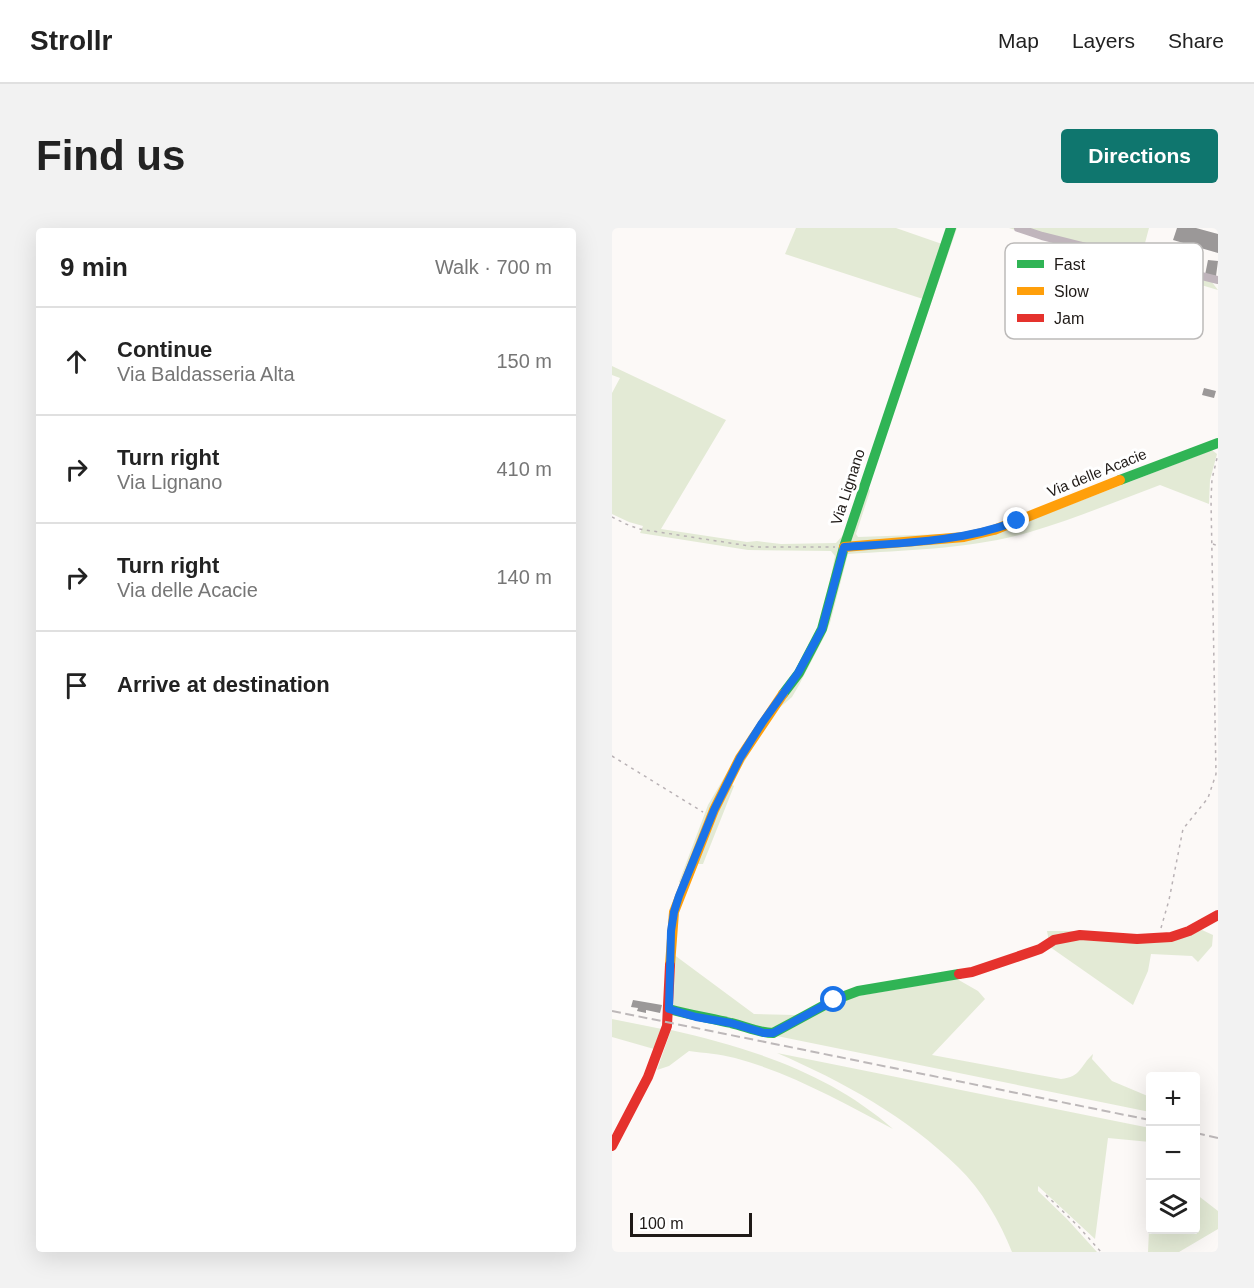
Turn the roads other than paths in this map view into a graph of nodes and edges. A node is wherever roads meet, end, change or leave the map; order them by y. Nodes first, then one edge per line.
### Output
1 (951, 228) edge
2 (1018, 228) edge
3 (1070, 243) edge
4 (1203, 276) edge
5 (1218, 280) edge
6 (1218, 443) edge
7 (844, 547) junction
8 (1218, 915) edge
9 (669, 1009) junction
10 (612, 1146) edge

1 - 7 street, Via Lignano
2 - 3 street
4 - 5 street
6 - 7 street, Via delle Acacie
7 - 9 street, Via Lignano
8 - 9 street
9 - 10 street, Via Lignano

